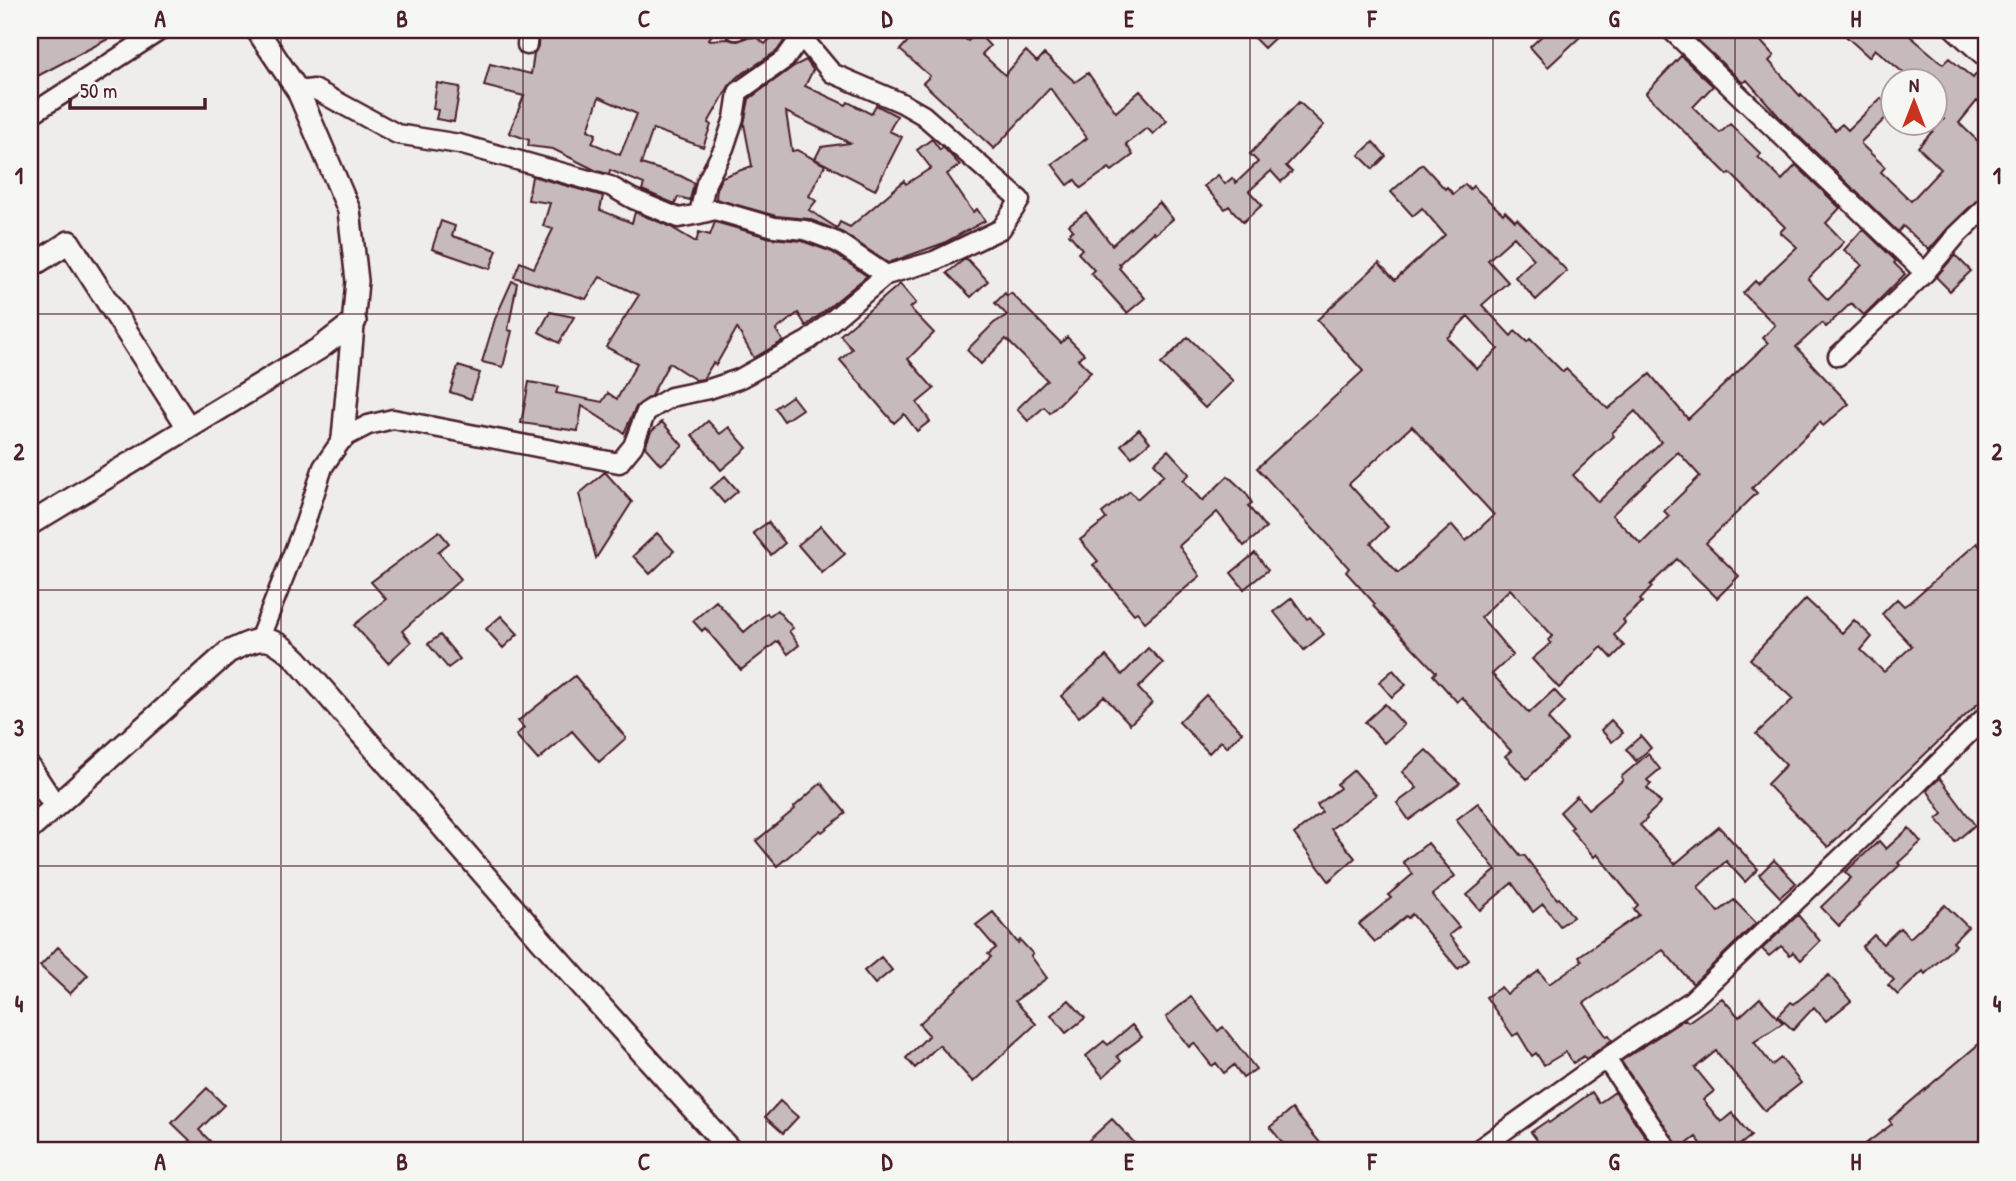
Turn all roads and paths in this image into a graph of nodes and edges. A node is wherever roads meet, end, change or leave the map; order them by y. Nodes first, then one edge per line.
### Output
1 (152, 30) edge
2 (161, 30) edge
3 (257, 30) edge
4 (1671, 30) edge
5 (1955, 30) edge
6 (804, 33) edge
7 (1976, 37) edge
8 (1986, 58) edge
9 (298, 91) junction
10 (30, 103) edge
11 (30, 115) edge
12 (1986, 206) edge
13 (699, 214) junction
14 (30, 267) edge
15 (1925, 273) junction
16 (886, 275) junction
17 (355, 321) junction
18 (1838, 356) dead end
19 (188, 427) junction
20 (343, 438) junction
21 (30, 524) edge
22 (259, 640) junction
23 (1986, 716) edge
24 (30, 768) edge
25 (55, 806) junction
26 (30, 829) edge
27 (1606, 1059) junction
28 (731, 1151) edge
29 (1476, 1151) edge
30 (1669, 1151) edge

1 - 10 street
2 - 11 street
3 - 9 street
4 - 15 street
5 - 7 street
6 - 13 street
6 - 16 street
7 - 8 street
9 - 13 street
9 - 17 street
12 - 15 street
13 - 16 street
14 - 19 street
15 - 18 street
16 - 20 street
17 - 19 street
17 - 20 street
19 - 21 street
20 - 22 street
22 - 25 street
22 - 28 street
23 - 27 street
24 - 25 street
25 - 26 street
27 - 29 street
27 - 30 street

